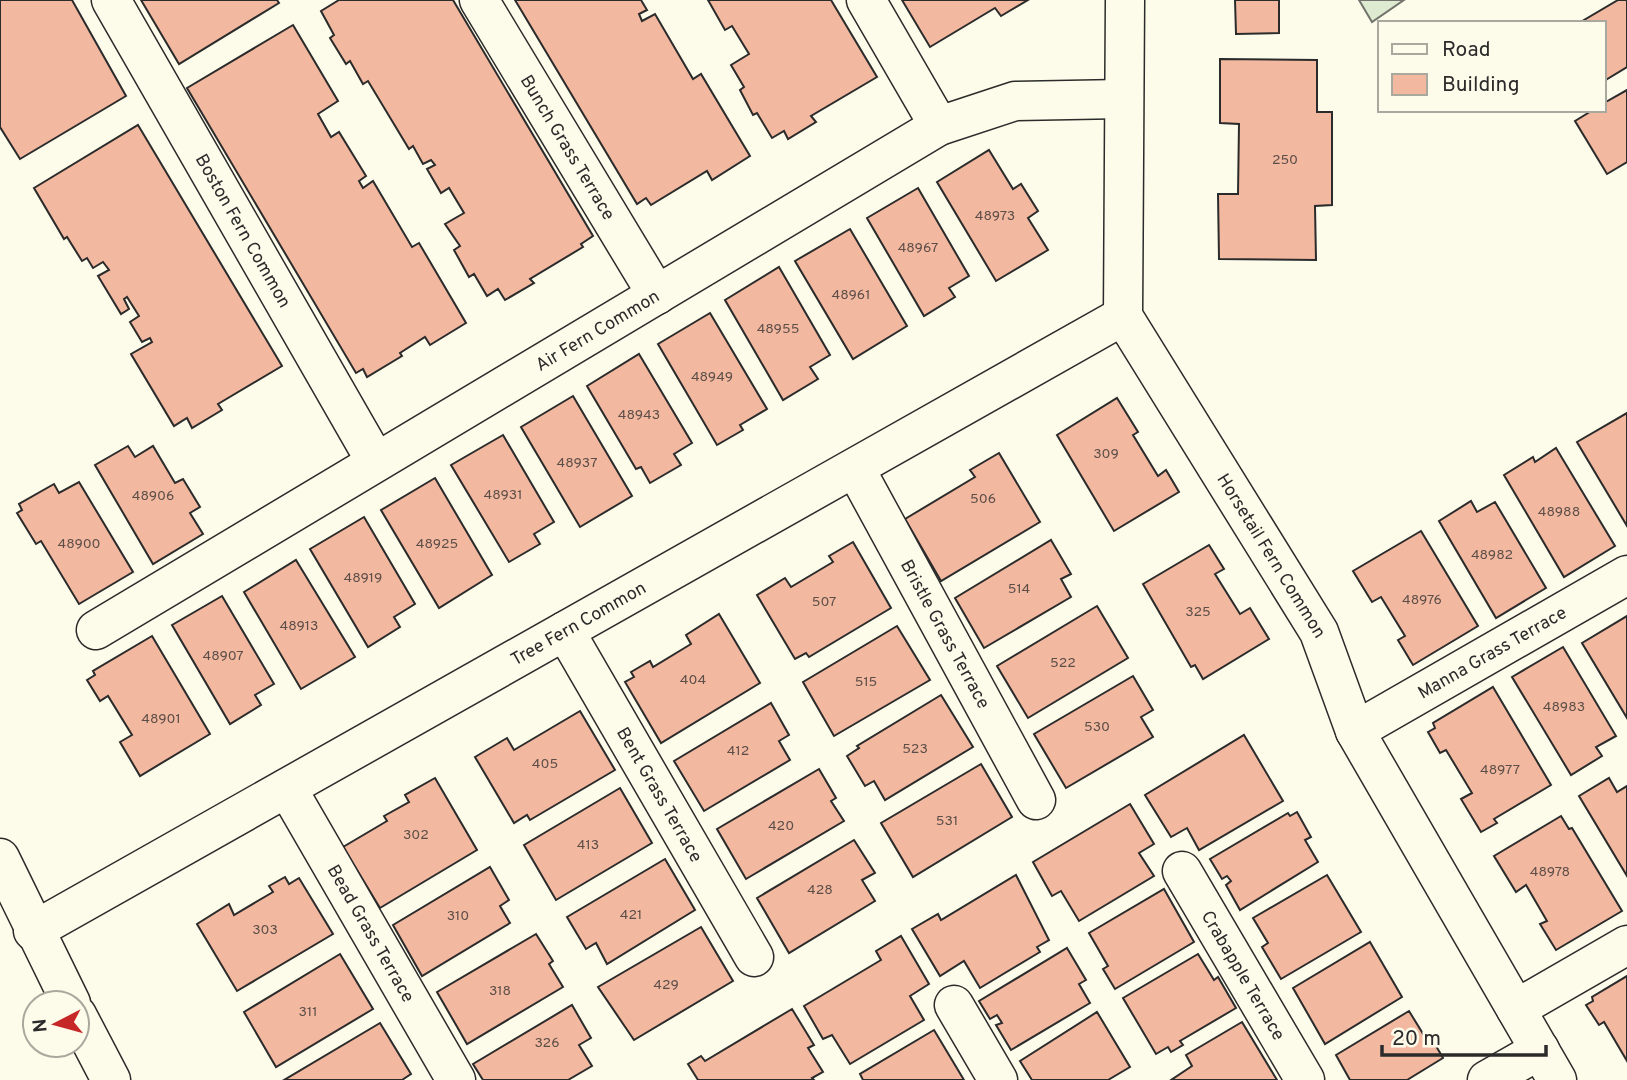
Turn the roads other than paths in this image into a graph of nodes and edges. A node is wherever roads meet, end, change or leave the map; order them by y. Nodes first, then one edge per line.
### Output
1 (111, 0) edge
2 (479, 0) edge
3 (866, 0) edge
4 (1125, 0) edge
5 (1122, 99) junction
6 (939, 126) junction
7 (657, 295) junction
8 (1123, 316) junction
9 (376, 462) junction
10 (855, 468) junction
11 (1627, 575) edge
12 (96, 631) dead end
13 (565, 631) junction
14 (1355, 731) junction
15 (287, 788) junction
16 (1036, 800) dead end
17 (0, 858) edge
18 (1182, 871) dead end
19 (33, 931) junction
20 (1627, 945) edge
21 (754, 957) dead end
22 (64, 989) edge
23 (954, 1005) dead end
24 (1516, 1009) junction
25 (91, 1042) edge
26 (1548, 1065) edge
27 (111, 1080) edge
28 (456, 1080) edge
29 (998, 1080) edge
30 (1304, 1080) edge
31 (1487, 1080) edge

1 - 9 street, Boston Fern Common
2 - 7 street, Bunch Grass Terrace
3 - 6 street
4 - 5 street
5 - 6 street, Air Fern Common
5 - 8 street
6 - 7 street, Air Fern Common
7 - 9 street, Air Fern Common
8 - 10 street, Tree Fern Common
8 - 14 street, Horsetail Fern Common
9 - 12 street, Air Fern Common
10 - 13 street, Tree Fern Common
10 - 16 street, Bristle Grass Terrace
11 - 14 street, Manna Grass Terrace
13 - 15 street, Tree Fern Common
13 - 21 street, Bent Grass Terrace
14 - 24 street, Horsetail Fern Common
15 - 19 street, Tree Fern Common
15 - 28 street, Bead Grass Terrace
17 - 19 street
18 - 30 street, Crabapple Terrace
19 - 22 street
20 - 24 street
23 - 29 street
24 - 26 street, Horsetail Fern Common
25 - 27 street
26 - 31 street

